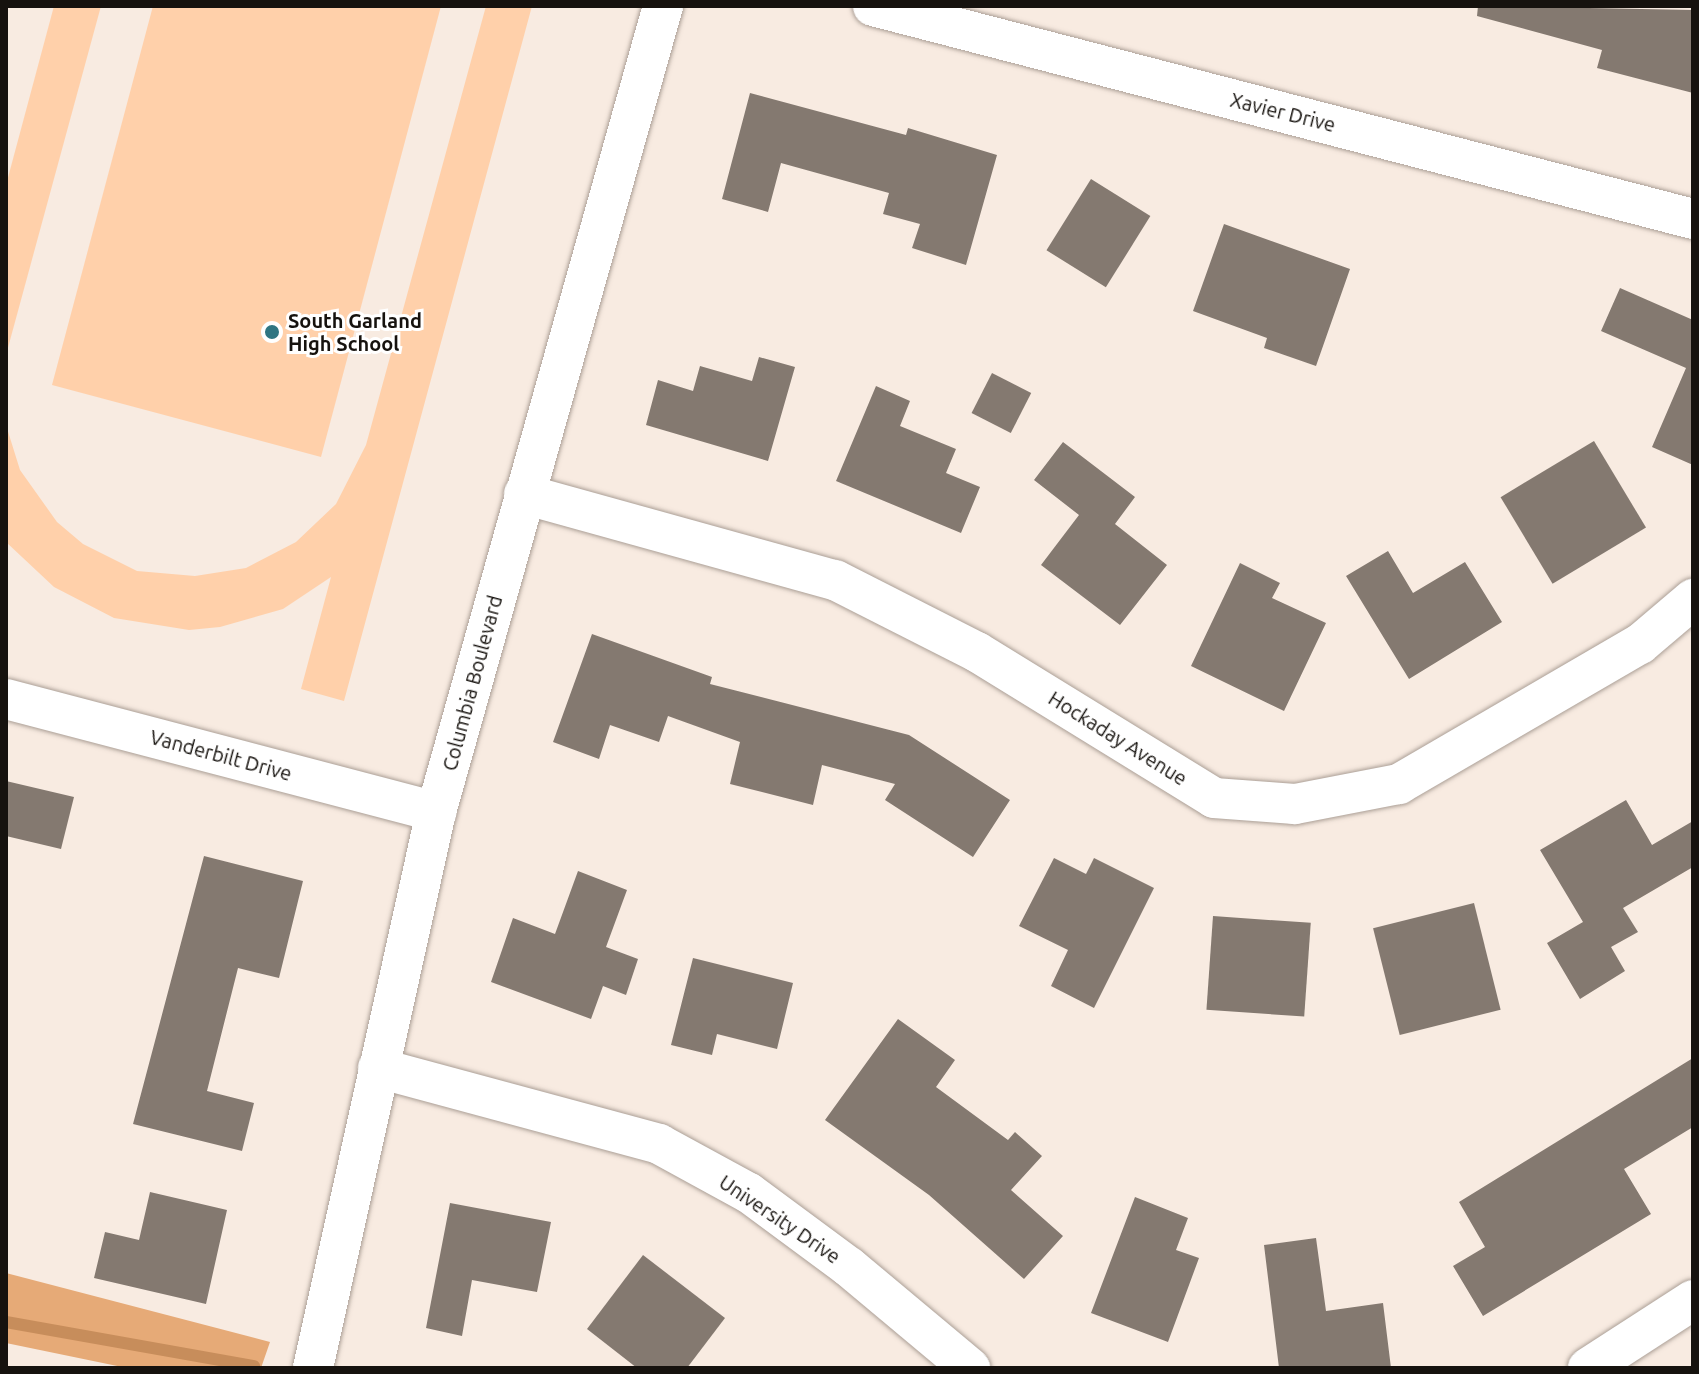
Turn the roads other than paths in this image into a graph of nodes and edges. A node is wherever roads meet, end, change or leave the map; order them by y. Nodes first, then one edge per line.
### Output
1 (663, 6) edge
2 (873, 6) edge
3 (1693, 219) edge
4 (524, 494) junction
5 (1693, 599) edge
6 (6, 699) edge
7 (436, 812) junction
8 (378, 1068) junction
9 (1693, 1300) edge
10 (313, 1368) edge
11 (970, 1368) edge
12 (1588, 1368) edge

1 - 4 street, Columbia Boulevard
2 - 3 street, Xavier Drive
4 - 5 street, Hockaday Avenue
4 - 7 street, Columbia Boulevard
6 - 7 street, Vanderbilt Drive
7 - 8 street, Columbia Boulevard
8 - 10 street, Columbia Boulevard
8 - 11 street, University Drive
9 - 12 street

